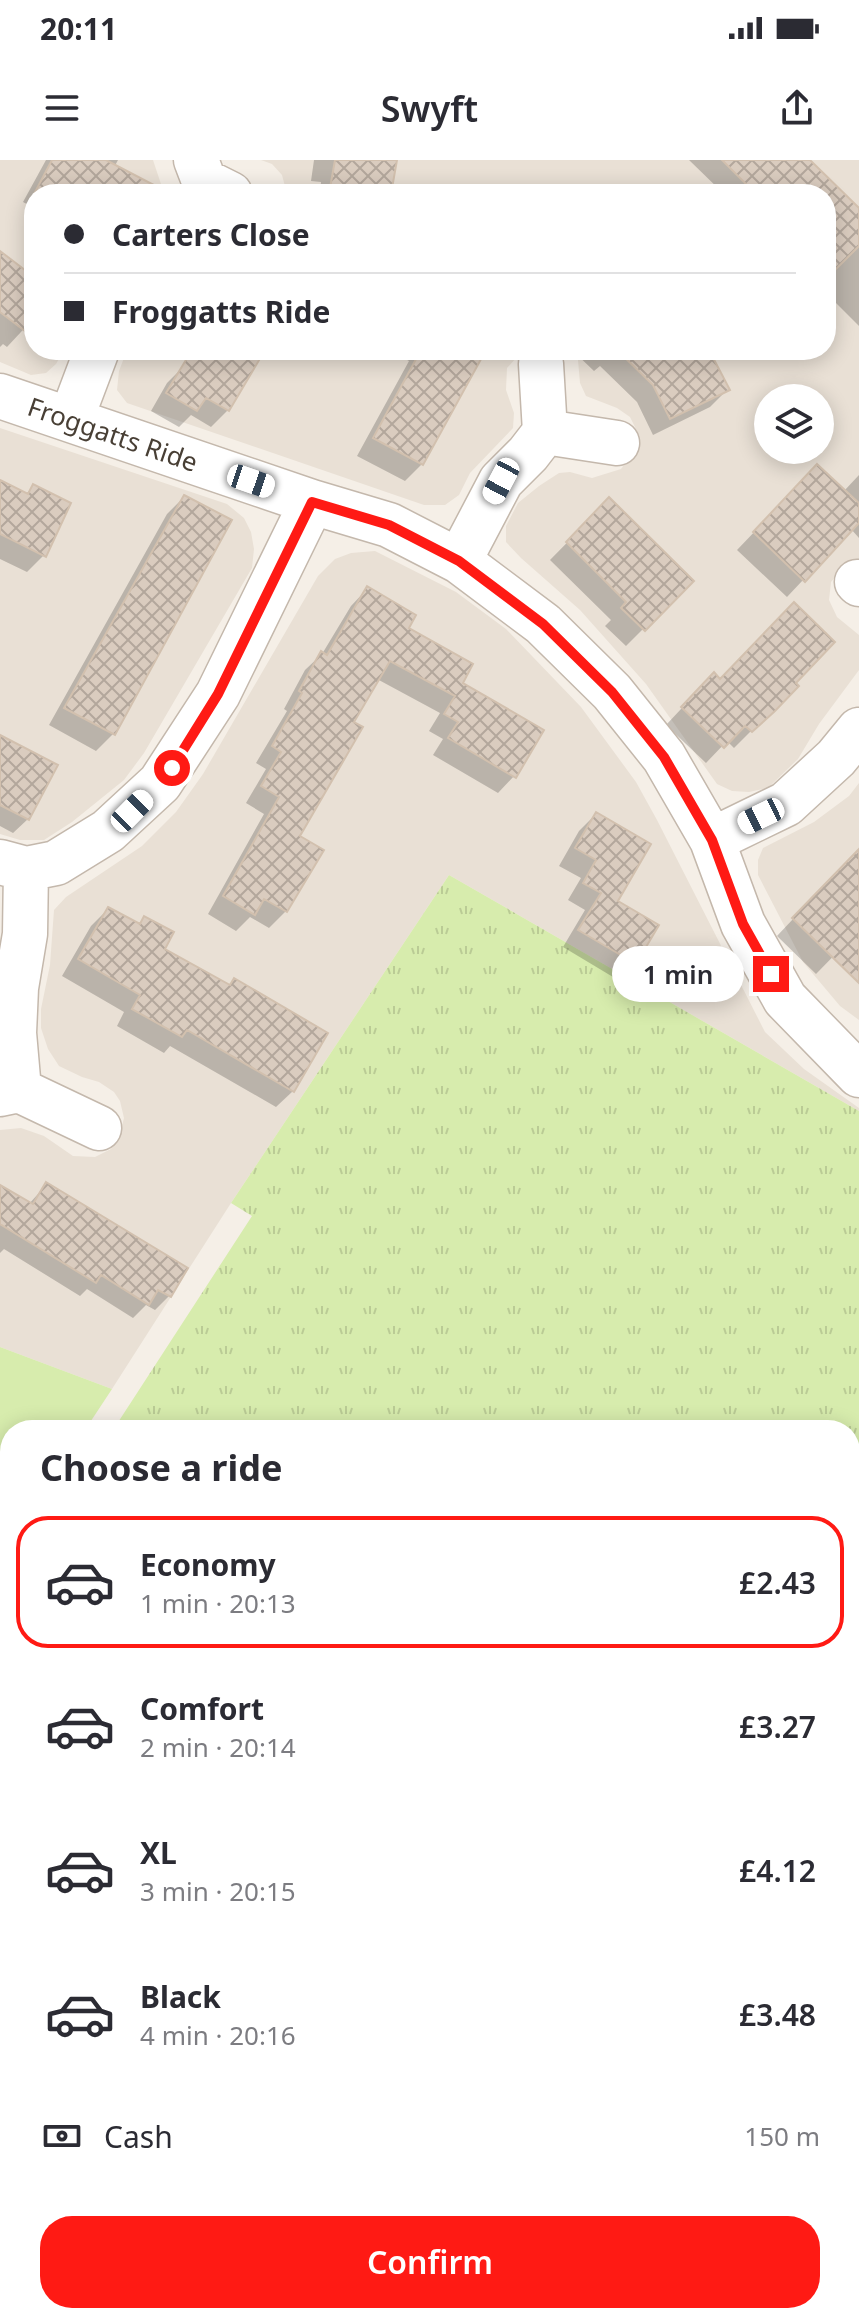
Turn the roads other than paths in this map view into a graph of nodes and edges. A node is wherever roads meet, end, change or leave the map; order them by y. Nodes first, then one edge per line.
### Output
1 (93, 360) edge
2 (541, 364) dead end
3 (0, 396) edge
4 (71, 419) junction
5 (545, 432) junction
6 (617, 443) dead end
7 (312, 502) junction
8 (459, 561) junction
9 (859, 730) edge
10 (712, 840) junction
11 (13, 866) edge
12 (859, 1075) edge
13 (10, 1092) edge
14 (99, 1128) dead end

1 - 4 street
2 - 5 street
3 - 4 street, Froggatts Ride
4 - 7 street, Froggatts Ride
5 - 6 street
5 - 8 street
7 - 8 street, Froggatts Ride
7 - 11 street
8 - 10 street, Froggatts Ride
9 - 10 street
10 - 12 street, Froggatts Ride
11 - 13 street
13 - 14 street

